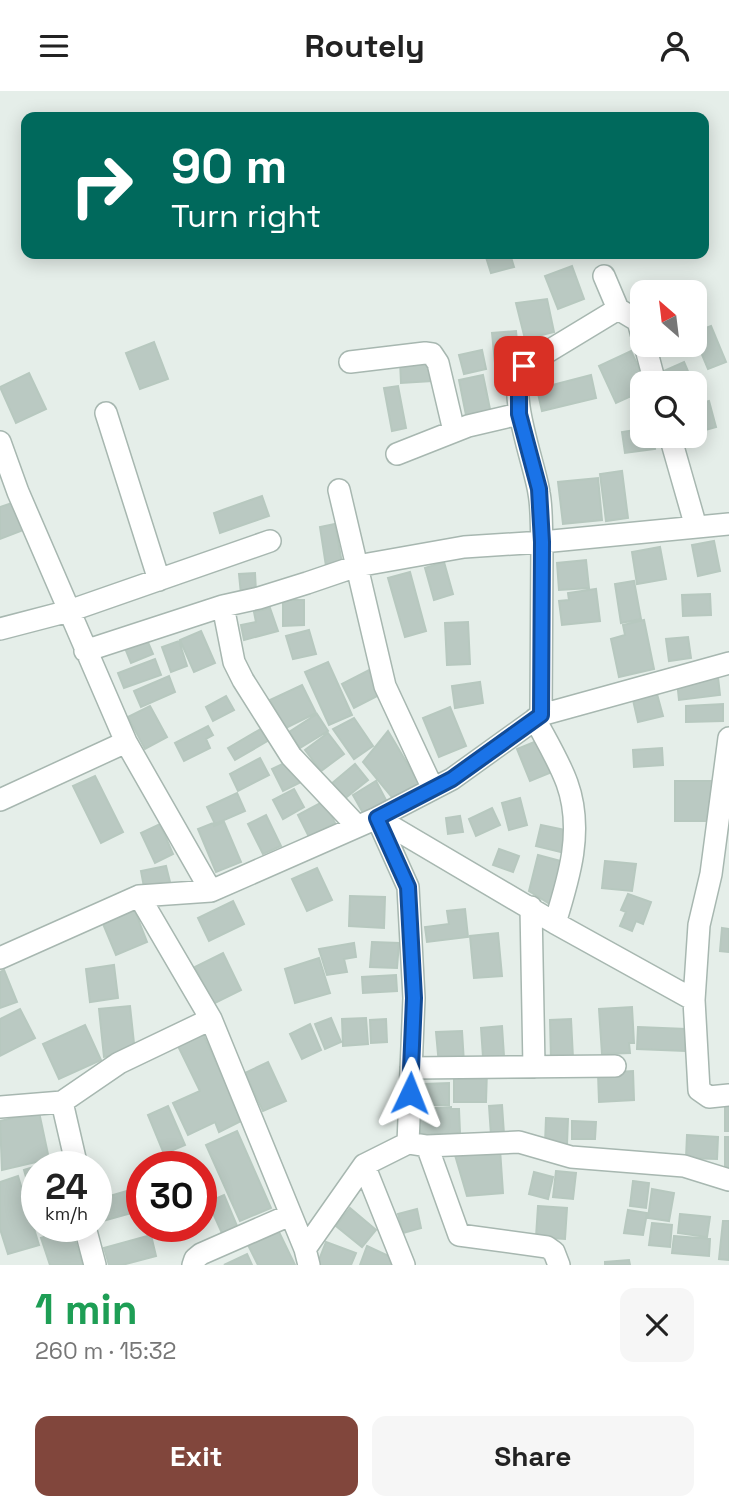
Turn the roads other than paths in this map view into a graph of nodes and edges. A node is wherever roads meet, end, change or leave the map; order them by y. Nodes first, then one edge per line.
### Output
1 (604, 276) dead end
2 (618, 309) junction
3 (630, 316) edge
4 (350, 362) dead end
5 (106, 413) dead end
6 (519, 414) junction
7 (454, 431) junction
8 (0, 442) edge
9 (673, 448) edge
10 (397, 454) dead end
11 (339, 490) dead end
12 (729, 524) edge
13 (696, 527) junction
14 (270, 541) dead end
15 (542, 542) junction
16 (357, 566) junction
17 (159, 580) junction
18 (223, 606) junction
19 (69, 611) junction
20 (0, 629) edge
21 (85, 651) junction
22 (729, 663) edge
23 (538, 717) junction
24 (729, 739) edge
25 (126, 742) junction
26 (433, 789) junction
27 (0, 800) edge
28 (377, 818) junction
29 (356, 825) junction
30 (720, 874) edge
31 (211, 891) junction
32 (138, 897) junction
33 (531, 907) junction
34 (555, 923) junction
35 (0, 958) edge
36 (694, 1000) junction
37 (211, 1019) junction
38 (615, 1066) dead end
39 (534, 1067) junction
40 (411, 1068) junction
41 (729, 1095) edge
42 (62, 1102) junction
43 (0, 1107) edge
44 (417, 1145) junction
45 (73, 1151) edge
46 (364, 1165) junction
47 (729, 1180) edge
48 (290, 1215) junction
49 (89, 1242) edge
50 (307, 1257) edge
51 (95, 1265) edge
52 (193, 1265) edge
53 (404, 1265) edge
54 (559, 1265) edge

1 - 2 street
2 - 3 street
2 - 6 street
4 - 7 street
5 - 17 street
6 - 7 street
6 - 15 street
7 - 10 street
8 - 19 street
9 - 13 street
11 - 16 street
12 - 13 street
13 - 15 street
14 - 17 street
15 - 16 street
15 - 23 street
16 - 18 street
16 - 26 street
17 - 19 street
18 - 21 street
18 - 29 street
19 - 20 street
19 - 21 street
21 - 25 street
22 - 23 street
23 - 26 street
23 - 34 street
24 - 30 street
25 - 27 street
25 - 31 street
26 - 28 street
28 - 29 street
28 - 33 street
28 - 40 street
29 - 31 street
30 - 36 street
31 - 32 street
32 - 35 street
32 - 37 street
33 - 34 street
33 - 39 street
34 - 36 street
36 - 41 street
37 - 42 street
37 - 48 street
38 - 39 street
39 - 40 street
40 - 44 street
42 - 43 street
42 - 45 street
44 - 46 street
44 - 47 street
44 - 54 street
46 - 50 street
46 - 53 street
48 - 50 street
48 - 52 street
49 - 51 street

